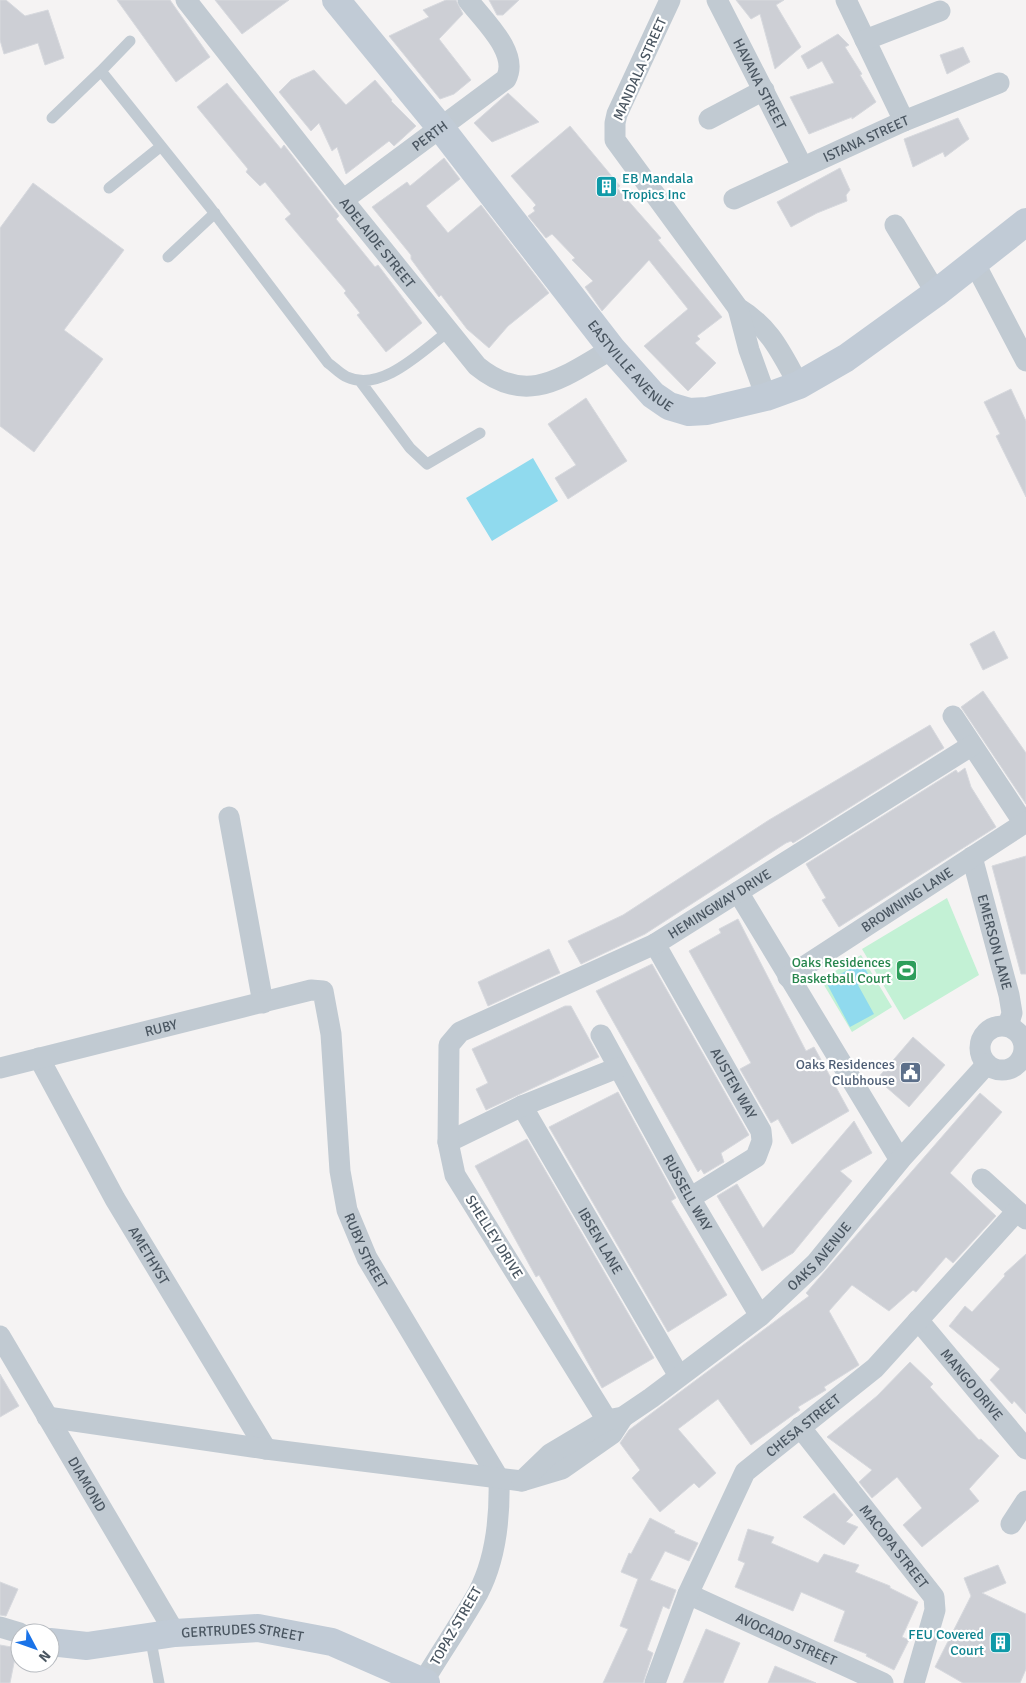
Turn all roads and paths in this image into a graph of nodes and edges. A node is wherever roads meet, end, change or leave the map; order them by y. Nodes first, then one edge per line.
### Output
1 (186, 0) edge
2 (336, 0) edge
3 (468, 0) edge
4 (670, 0) edge
5 (717, 0) edge
6 (846, 0) edge
7 (940, 11) dead end
8 (865, 40) junction
9 (130, 41) dead end
10 (101, 72) junction
11 (998, 83) dead end
12 (764, 90) junction
13 (52, 118) dead end
14 (709, 119) dead end
15 (904, 121) junction
16 (440, 127) junction
17 (160, 146) junction
18 (802, 166) junction
19 (109, 188) dead end
20 (734, 199) dead end
21 (343, 200) junction
22 (215, 213) junction
23 (1026, 222) edge
24 (895, 225) dead end
25 (168, 257) dead end
26 (975, 264) junction
27 (936, 293) junction
28 (738, 308) junction
29 (449, 331) junction
30 (612, 349) junction
31 (1026, 361) edge
32 (360, 381) junction
33 (799, 385) junction
34 (766, 397) junction
35 (480, 432) dead end
36 (953, 716) dead end
37 (972, 746) junction
38 (229, 817) dead end
39 (1024, 822) edge
40 (972, 857) junction
41 (738, 892) junction
42 (655, 944) junction
43 (788, 977) junction
44 (323, 992) joint
45 (263, 1002) junction
46 (1008, 1026) junction
47 (601, 1035) dead end
48 (454, 1036) joint
49 (1025, 1057) edge
50 (39, 1058) junction
51 (987, 1064) junction
52 (0, 1068) edge
53 (617, 1068) junction
54 (522, 1106) junction
55 (448, 1142) junction
56 (900, 1160) junction
57 (982, 1179) dead end
58 (690, 1198) junction
59 (1022, 1215) edge
60 (760, 1316) junction
61 (918, 1320) junction
62 (0, 1336) edge
63 (679, 1376) junction
64 (47, 1417) junction
65 (615, 1418) junction
66 (800, 1427) junction
67 (266, 1449) junction
68 (1026, 1449) edge
69 (499, 1480) junction
70 (1026, 1501) edge
71 (1011, 1524) dead end
72 (688, 1594) junction
73 (162, 1635) junction
74 (60, 1643) edge
75 (424, 1682) edge
76 (160, 1683) edge
77 (655, 1683) edge
78 (883, 1683) edge
79 (914, 1683) edge

1 - 21 street, ADELAIDE STREET
2 - 16 street, EASTVILLE AVENUE
3 - 16 street, PERTH
4 - 28 street, MANDALA STREET
5 - 12 street, HAVANA STREET
6 - 8 street
7 - 8 street
8 - 15 street
9 - 10 lane
10 - 13 lane
10 - 17 lane
11 - 15 street, ISTANA STREET
12 - 14 street
12 - 18 street, HAVANA STREET
15 - 18 street, ISTANA STREET
16 - 21 street, PERTH
16 - 30 street, EASTVILLE AVENUE
17 - 19 lane
17 - 22 lane
18 - 20 street, ISTANA STREET
21 - 29 street, ADELAIDE STREET
22 - 25 lane
22 - 32 lane
23 - 26 street, EASTVILLE AVENUE
24 - 27 street
26 - 27 street, EASTVILLE AVENUE
26 - 31 street
27 - 33 street, EASTVILLE AVENUE
28 - 33 street
28 - 34 street
29 - 30 street, ADELAIDE STREET
29 - 32 lane
30 - 34 street, EASTVILLE AVENUE
32 - 35 lane
33 - 34 street, EASTVILLE AVENUE
36 - 37 street
37 - 39 street
37 - 41 street, HEMINGWAY DRIVE
38 - 45 street
39 - 40 street, BROWNING LANE
40 - 43 street, BROWNING LANE
40 - 46 street, EMERSON LANE
41 - 42 street, HEMINGWAY DRIVE
41 - 43 street
42 - 48 street, HEMINGWAY DRIVE
42 - 58 street, AUSTEN WAY
43 - 56 street
44 - 45 street, RUBY
44 - 69 street, RUBY STREET
45 - 50 street, RUBY
46 - 49 street
46 - 51 street
47 - 53 street, RUSSELL WAY
48 - 55 street, SHELLEY DRIVE
49 - 51 street
50 - 52 street, RUBY
50 - 67 street, AMETHYST
51 - 56 street, OAKS AVENUE
53 - 54 street
53 - 58 street, RUSSELL WAY
54 - 55 street
54 - 63 street, IBSEN LANE
55 - 65 street, SHELLEY DRIVE
56 - 60 street, OAKS AVENUE
57 - 59 street
58 - 60 street, RUSSELL WAY
59 - 61 street, CHESA STREET
60 - 63 street, OAKS AVENUE
61 - 66 street, CHESA STREET
61 - 68 street, MANGO DRIVE
62 - 64 street, DIAMOND
63 - 65 street, OAKS AVENUE
64 - 67 street, OAKS AVENUE
64 - 73 street, DIAMOND
65 - 69 street, OAKS AVENUE
66 - 72 street, CHESA STREET
66 - 79 street, MACOPA STREET
67 - 69 street, OAKS AVENUE
69 - 75 street, TOPAZ STREET
70 - 71 street
72 - 77 street, CHESA STREET
72 - 78 street, AVOCADO STREET
73 - 74 street, GERTRUDES STREET
73 - 75 street, GERTRUDES STREET
73 - 76 lane

